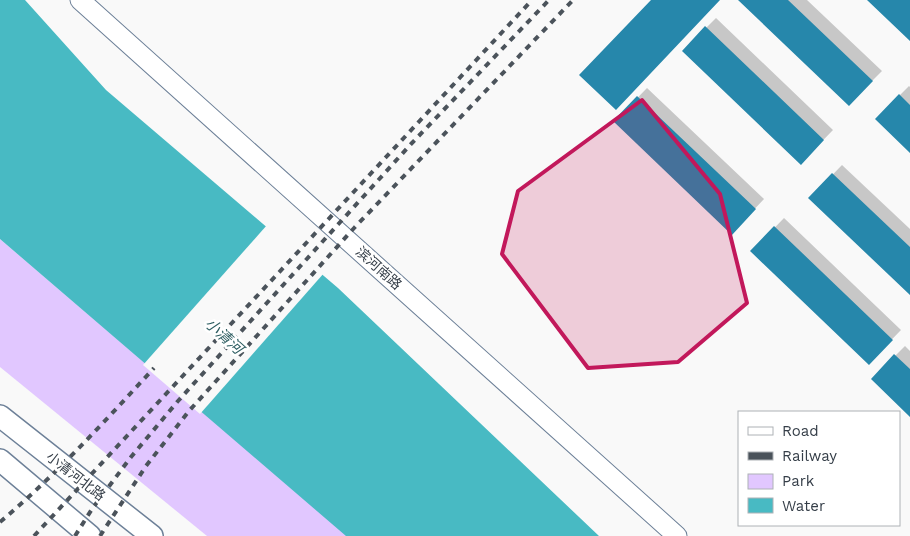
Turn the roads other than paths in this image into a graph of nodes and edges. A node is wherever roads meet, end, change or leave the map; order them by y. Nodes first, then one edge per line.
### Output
1 (80, 0) edge
2 (0, 416) edge
3 (0, 460) edge
4 (90, 536) edge
5 (152, 536) edge
6 (677, 536) edge

1 - 6 main road, 滨河南路
2 - 5 main road, 小清河北路
3 - 4 main road

